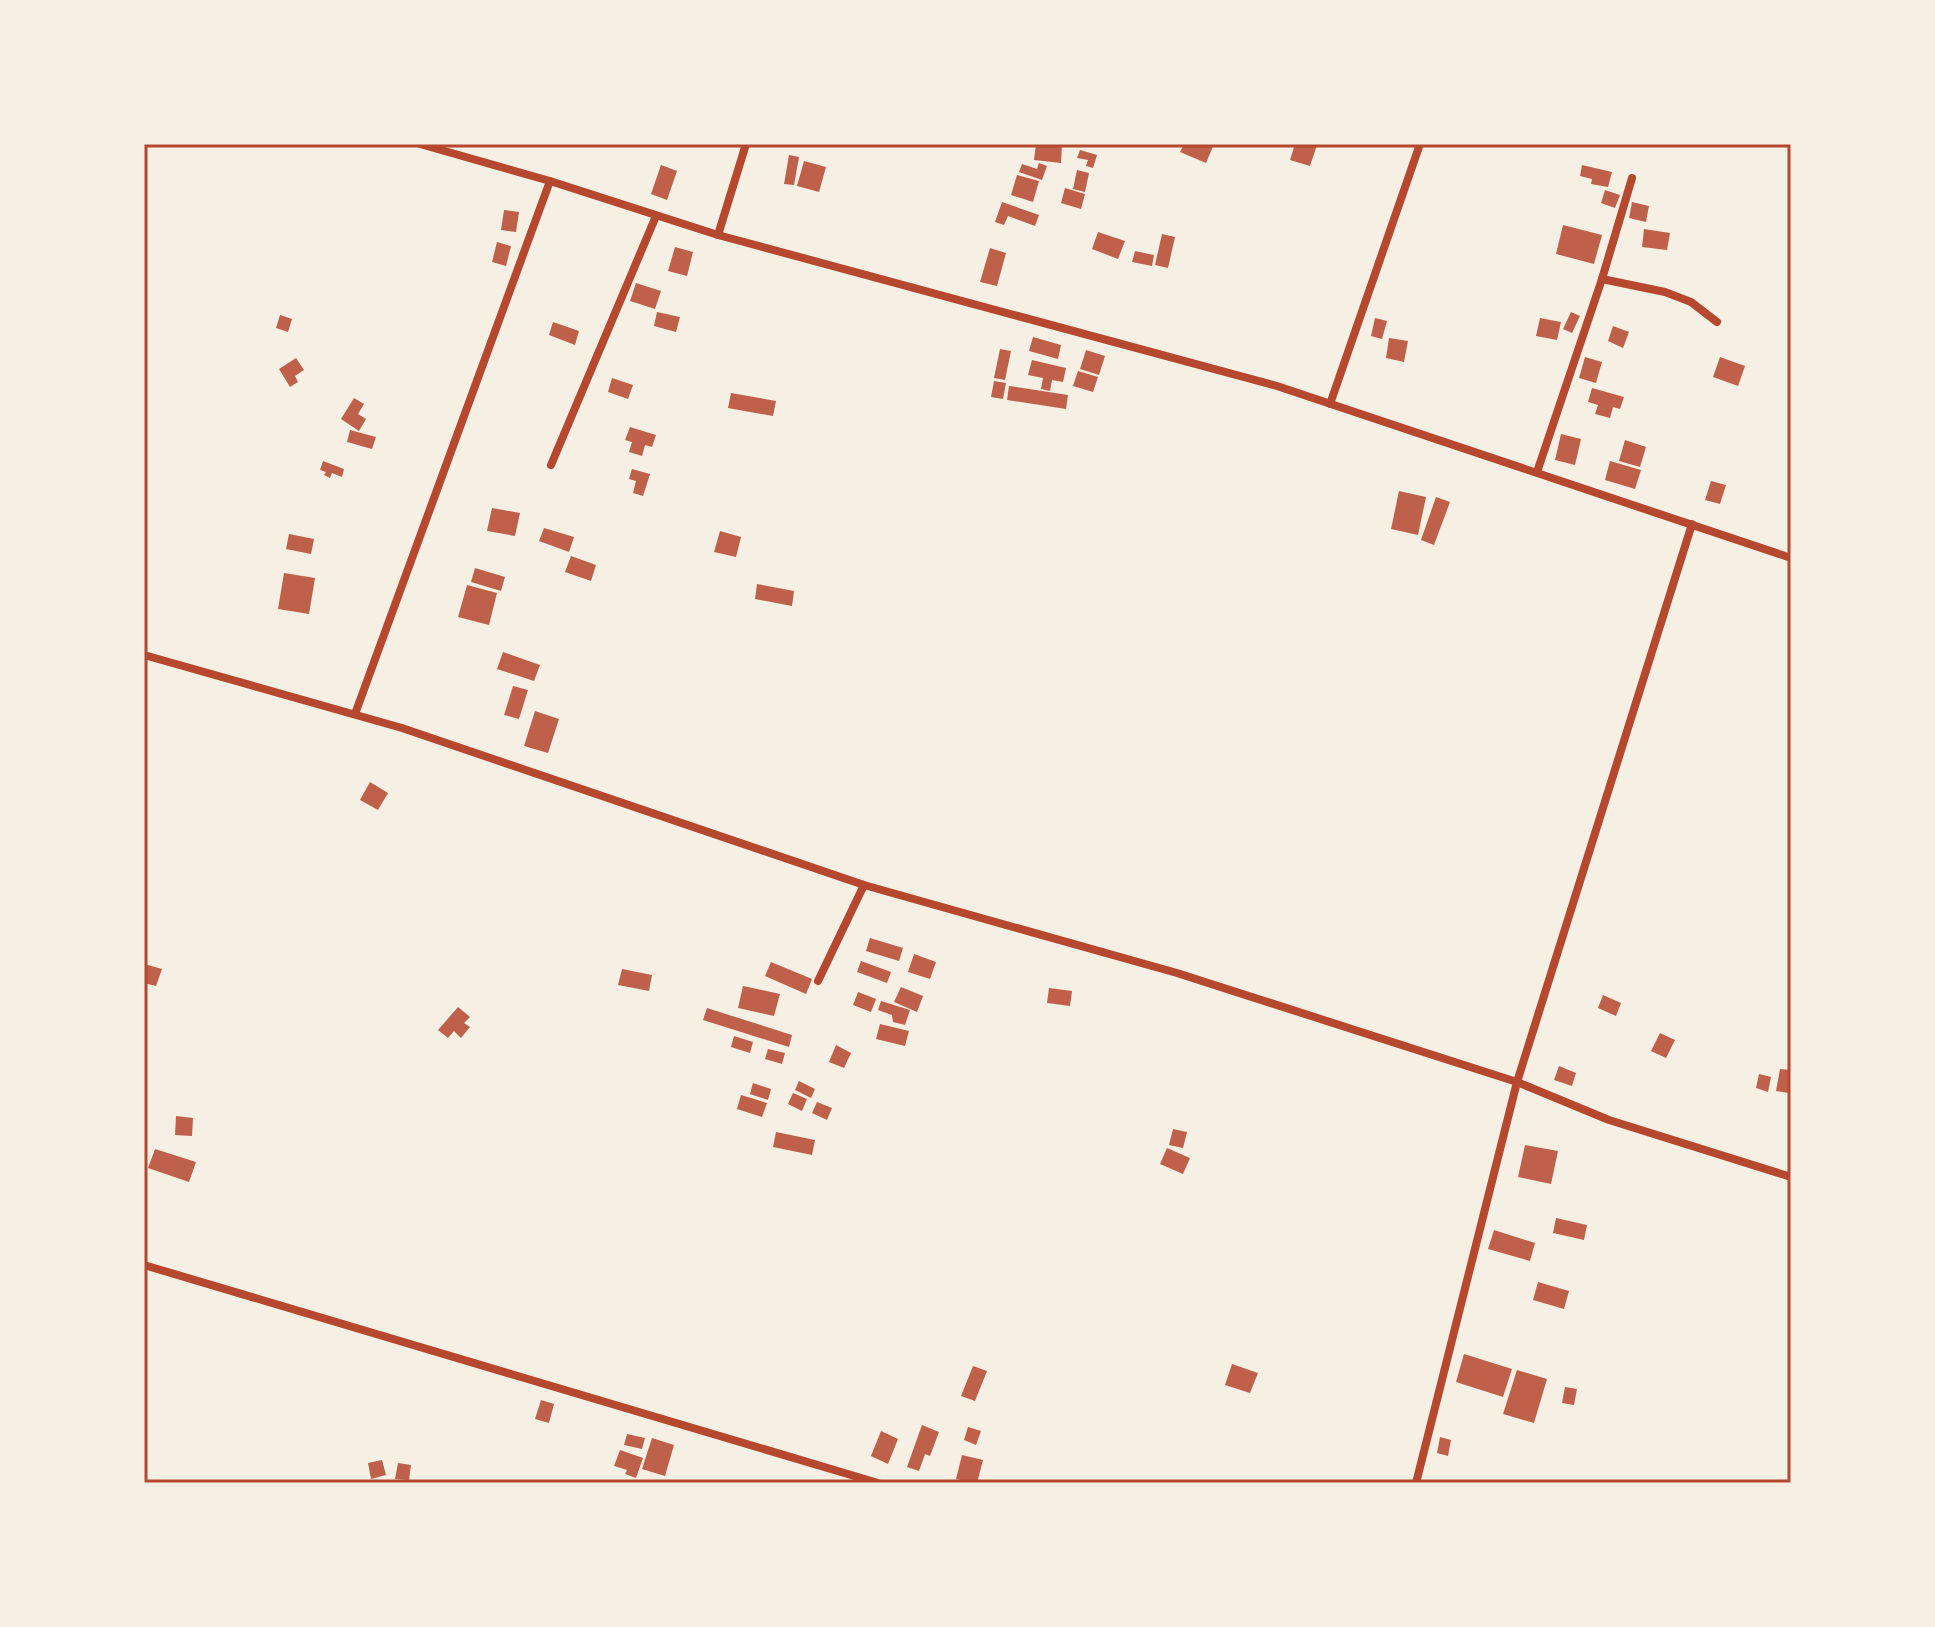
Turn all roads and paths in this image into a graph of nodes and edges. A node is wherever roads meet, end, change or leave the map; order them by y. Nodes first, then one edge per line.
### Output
1 (420, 144) edge
2 (746, 144) edge
3 (1420, 144) edge
4 (448, 148) edge
5 (1632, 178) dead end
6 (550, 181) junction
7 (656, 216) junction
8 (718, 235) junction
9 (1602, 279) junction
10 (1717, 322) dead end
11 (1330, 404) junction
12 (551, 465) dead end
13 (1537, 472) junction
14 (1692, 524) junction
15 (1791, 558) edge
16 (144, 655) edge
17 (355, 714) junction
18 (864, 885) junction
19 (818, 981) dead end
20 (1517, 1082) junction
21 (1791, 1177) edge
22 (144, 1265) edge
23 (852, 1480) edge
24 (878, 1483) edge
25 (1416, 1483) edge

1 - 4 street
2 - 8 street
3 - 11 street
4 - 6 street
5 - 9 street
6 - 7 street
6 - 17 street
7 - 8 street
7 - 12 street
8 - 11 street
9 - 10 street
9 - 13 street
11 - 13 street
13 - 14 street
14 - 15 street
14 - 20 street
16 - 17 street
17 - 18 street
18 - 19 street
18 - 20 street
20 - 21 street
20 - 25 street
22 - 23 street
23 - 24 street

